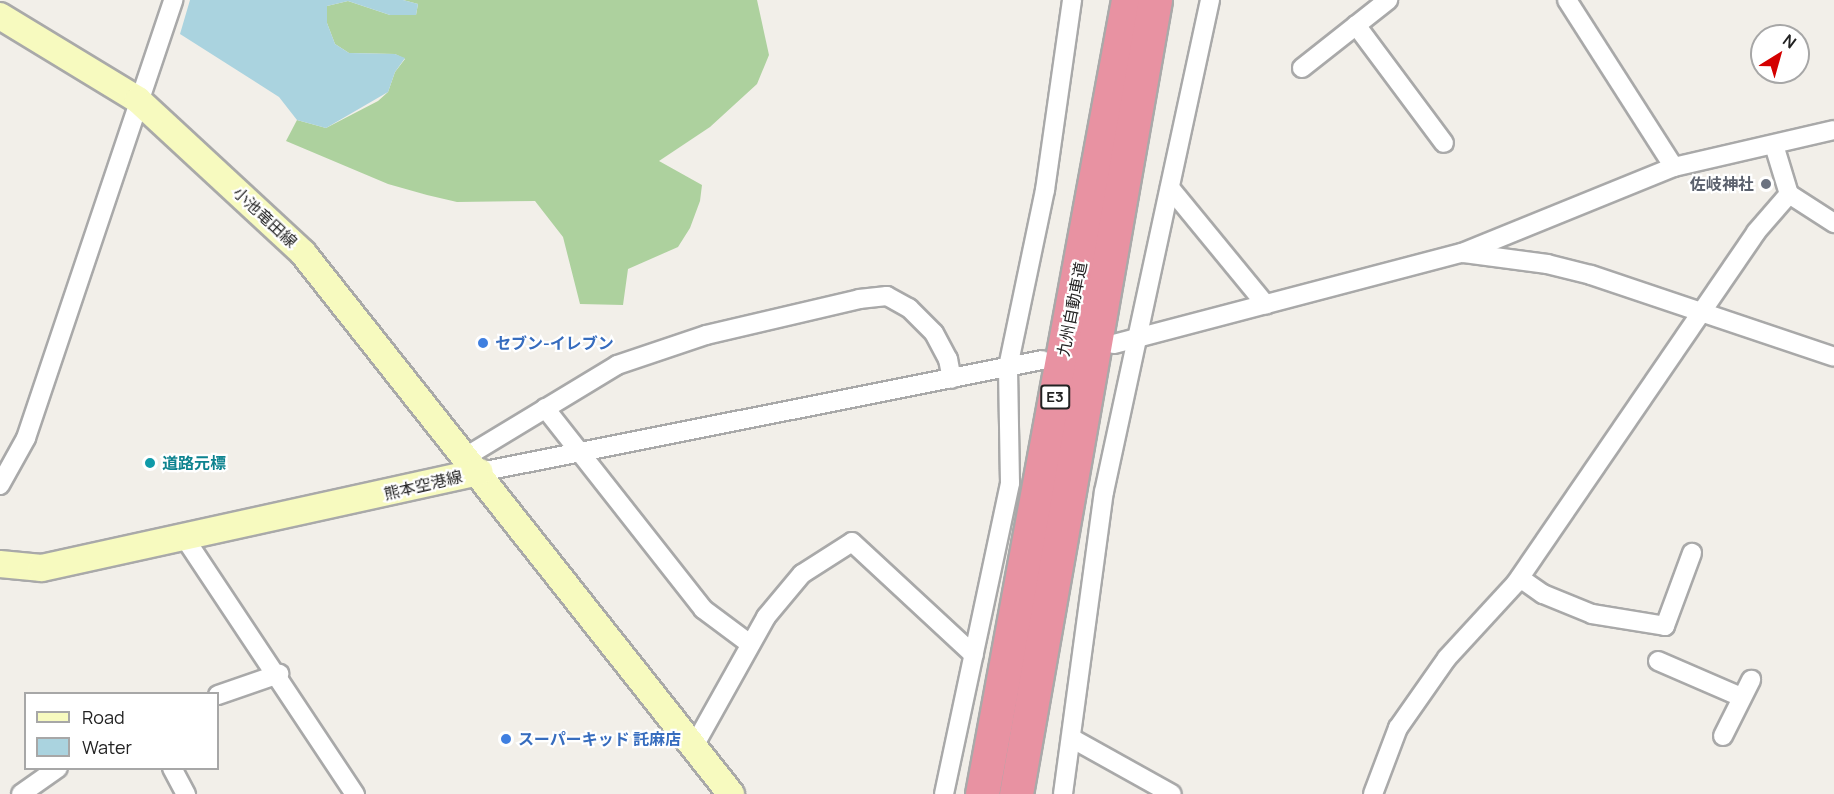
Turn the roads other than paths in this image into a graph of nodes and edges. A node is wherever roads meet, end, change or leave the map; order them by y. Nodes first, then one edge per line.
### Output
1 (173, 0) edge
2 (1072, 0) edge
3 (1128, 0) edge
4 (1155, 0) edge
5 (1210, 0) edge
6 (1388, 0) edge
7 (1567, 0) edge
8 (0, 16) edge
9 (1356, 25) junction
10 (1302, 68) dead end
11 (138, 100) junction
12 (1834, 130) edge
13 (1444, 143) dead end
14 (1774, 145) junction
15 (1674, 167) junction
16 (1170, 188) junction
17 (1789, 194) junction
18 (1834, 222) edge
19 (1462, 253) junction
20 (1266, 305) junction
21 (1702, 312) junction
22 (1139, 339) junction
23 (1114, 344) dead end
24 (1834, 357) edge
25 (1042, 360) dead end
26 (1008, 367) junction
27 (952, 379) junction
28 (545, 408) junction
29 (579, 452) junction
30 (473, 464) junction
31 (0, 485) edge
32 (184, 537) junction
33 (1692, 553) dead end
34 (0, 564) edge
35 (1520, 578) junction
36 (750, 644) junction
37 (974, 655) junction
38 (1658, 661) dead end
39 (279, 674) junction
40 (1751, 680) dead end
41 (219, 695) edge
42 (1741, 697) junction
43 (1723, 736) dead end
44 (1073, 739) junction
45 (694, 746) junction
46 (55, 770) edge
47 (173, 770) edge
48 (21, 794) edge
49 (186, 794) edge
50 (356, 794) edge
51 (731, 794) edge
52 (944, 794) edge
53 (982, 794) edge
54 (1016, 794) edge
55 (1063, 794) edge
56 (1172, 794) edge
57 (1373, 794) edge

1 - 11 street
2 - 26 street
3 - 53 highway, 九州自動車道 / E3
4 - 54 highway, 九州自動車道 / E3
5 - 16 street
6 - 9 street
7 - 15 street
8 - 11 main road, 小池竜田線
9 - 10 street
9 - 13 street
11 - 30 main road, 小池竜田線
11 - 31 street
12 - 14 street
14 - 15 street
14 - 17 street
15 - 19 street
16 - 20 street
16 - 22 street
17 - 18 street
17 - 21 street
19 - 20 street
19 - 21 street
20 - 22 street
21 - 24 street
21 - 35 street
22 - 23 street
22 - 44 street
25 - 26 street
26 - 27 street
26 - 37 street
27 - 28 street
27 - 29 street
28 - 29 street
28 - 30 street
29 - 30 street
29 - 36 street
30 - 32 main road, 熊本空港線
30 - 45 main road, 熊本空港線
32 - 34 main road, 熊本空港線
32 - 39 street
33 - 35 street
35 - 57 street
36 - 37 street
36 - 45 street
37 - 52 street
38 - 42 street
39 - 41 street
39 - 50 street
40 - 42 street
42 - 43 street
44 - 55 street
44 - 56 street
45 - 51 main road, 熊本空港線
46 - 48 street
47 - 49 street

